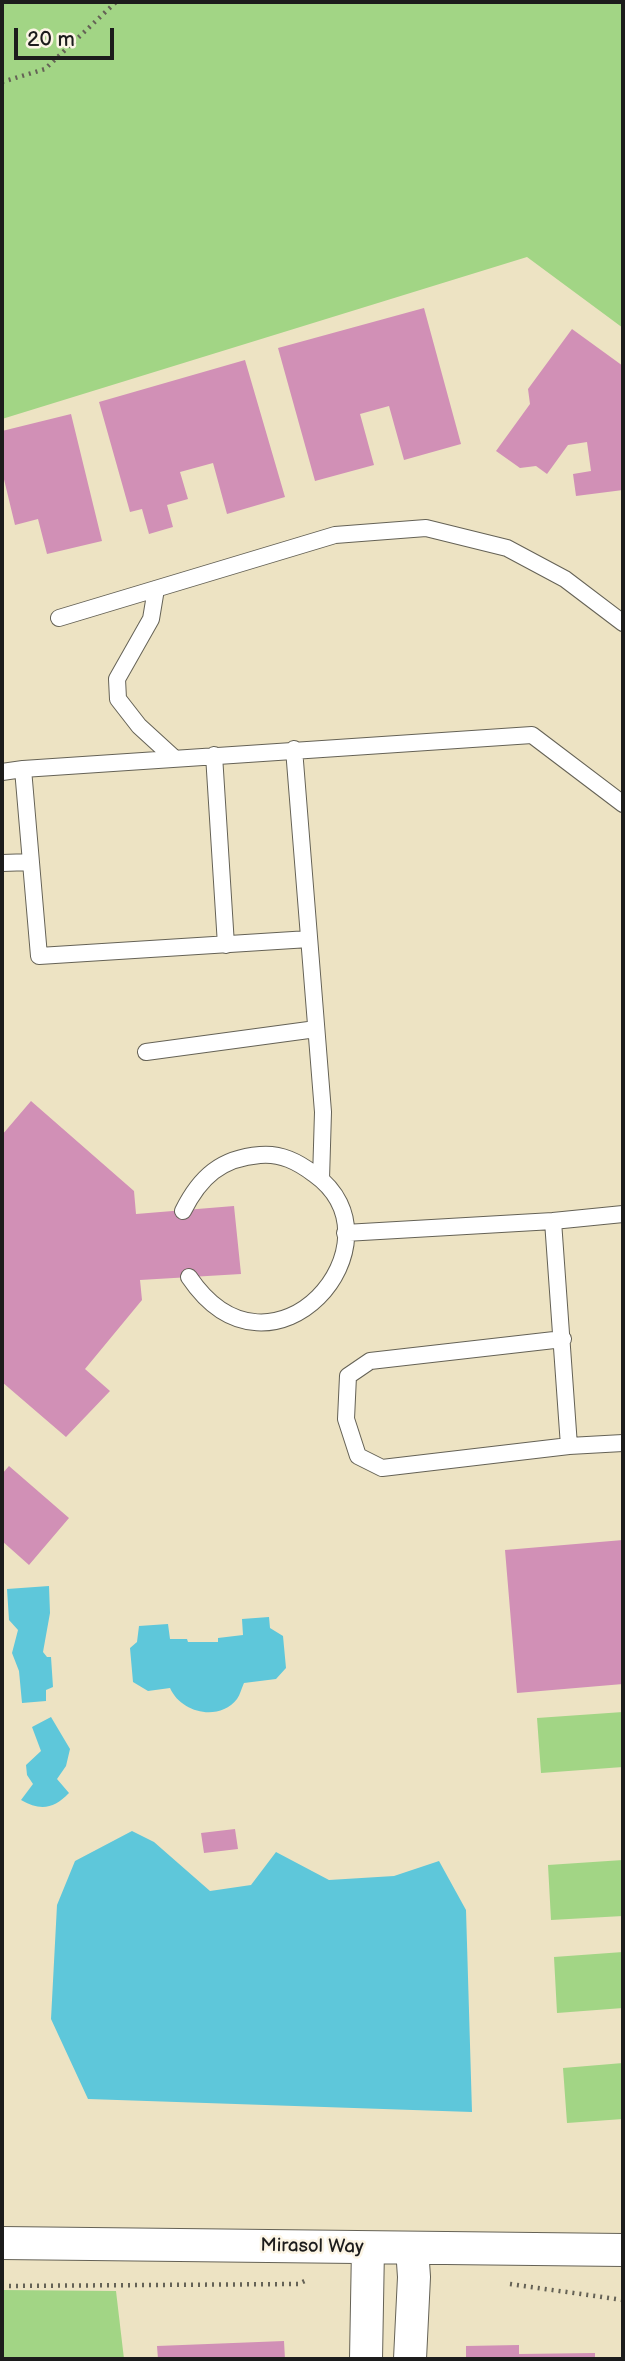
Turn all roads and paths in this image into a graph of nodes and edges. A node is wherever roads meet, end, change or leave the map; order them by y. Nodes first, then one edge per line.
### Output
1 (116, 2) edge
2 (2, 82) edge
3 (156, 589) junction
4 (59, 618) dead end
5 (623, 623) edge
6 (294, 749) junction
7 (214, 755) junction
8 (174, 758) junction
9 (23, 769) junction
10 (2, 772) edge
11 (623, 804) edge
12 (31, 862) junction
13 (2, 863) edge
14 (309, 939) junction
15 (226, 944) junction
16 (316, 1029) junction
17 (146, 1052) dead end
18 (321, 1179) junction
19 (183, 1210) dead end
20 (623, 1214) edge
21 (553, 1221) junction
22 (345, 1233) junction
23 (189, 1277) dead end
24 (563, 1339) junction
25 (623, 1443) edge
26 (569, 1446) junction
27 (2, 2243) edge
28 (411, 2248) junction
29 (623, 2250) edge
30 (367, 2262) junction
31 (504, 2283) dead end
32 (2, 2286) edge
33 (623, 2300) edge
34 (366, 2359) edge
35 (410, 2359) edge

1 - 2 path
3 - 4 lane
3 - 5 lane
3 - 8 lane
6 - 7 lane
6 - 11 lane
6 - 14 lane
7 - 8 lane
7 - 15 lane
8 - 9 lane
9 - 10 lane
9 - 12 lane
12 - 13 lane
12 - 15 lane
14 - 15 lane
14 - 16 lane
16 - 17 lane
16 - 18 lane
18 - 19 lane
18 - 22 lane
20 - 21 lane
21 - 22 lane
21 - 24 lane
22 - 23 lane
24 - 26 lane
24 - 26 lane
25 - 26 lane
27 - 30 street, Mirasol Way
28 - 29 street, Mirasol Way
28 - 30 street, Mirasol Way
28 - 35 street
30 - 32 path
30 - 34 street
31 - 33 path

